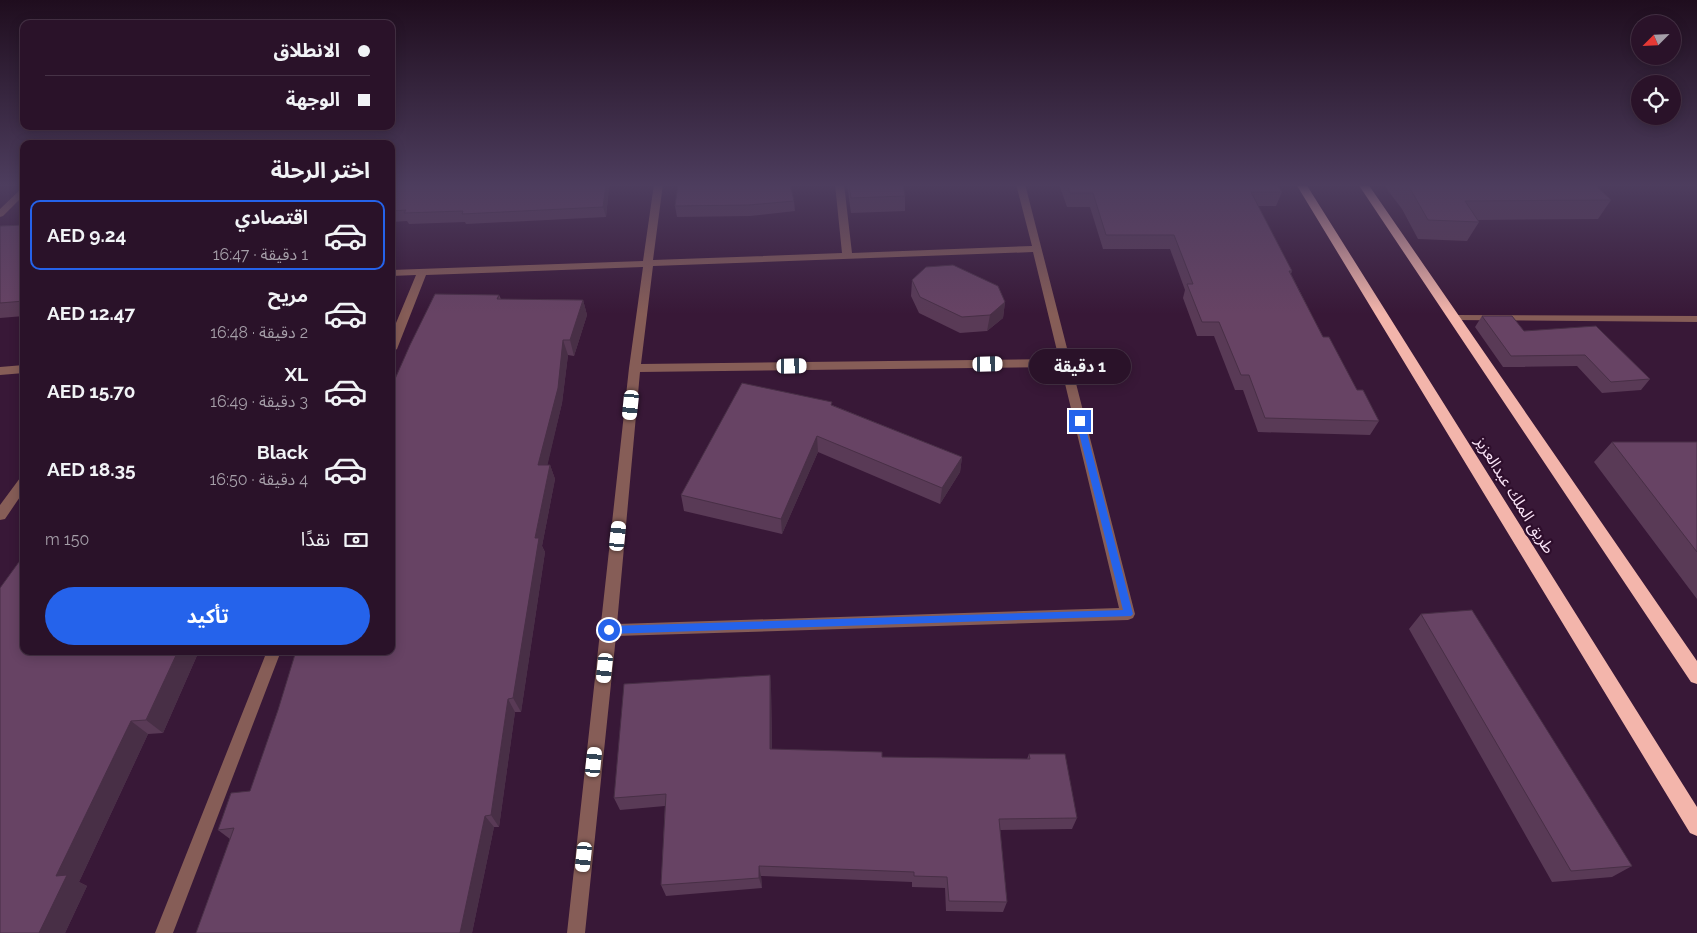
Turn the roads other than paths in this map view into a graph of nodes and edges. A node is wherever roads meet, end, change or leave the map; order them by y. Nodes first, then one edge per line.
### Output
1 (653, 228) edge
2 (844, 228) edge
3 (1032, 228) edge
4 (1328, 228) edge
5 (1393, 228) edge
6 (1037, 249) junction
7 (847, 256) junction
8 (649, 264) junction
9 (395, 272) edge
10 (422, 272) junction
11 (1454, 318) junction
12 (1697, 319) edge
13 (395, 340) edge
14 (1066, 363) junction
15 (635, 368) junction
16 (20, 369) edge
17 (0, 371) edge
18 (20, 487) edge
19 (0, 515) edge
20 (609, 630) junction
21 (272, 655) edge
22 (1697, 676) edge
23 (1697, 826) edge
24 (164, 933) edge
25 (576, 933) edge

1 - 8 street
2 - 7 street
3 - 6 street
4 - 23 highway, طريق الملك عبدالعزيز
5 - 11 highway
6 - 7 street
6 - 14 street
7 - 8 street
8 - 10 street
8 - 15 street
9 - 10 street
10 - 13 street
11 - 12 street
11 - 22 highway
14 - 15 street
14 - 20 street
15 - 20 street
16 - 17 street
18 - 19 street
20 - 25 street
21 - 24 street

